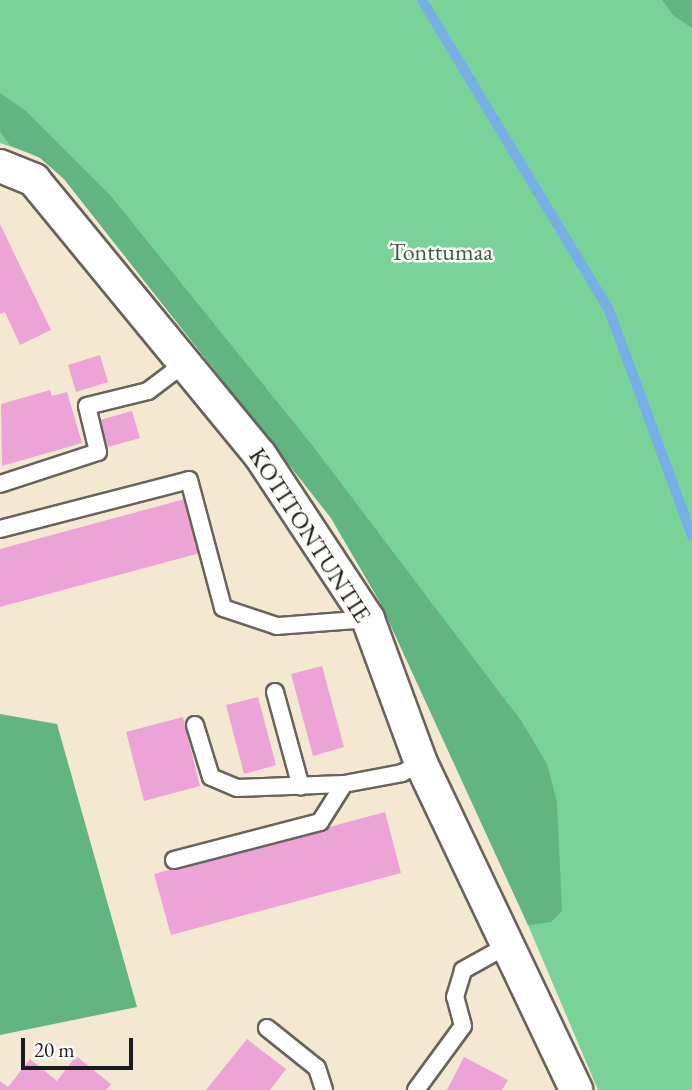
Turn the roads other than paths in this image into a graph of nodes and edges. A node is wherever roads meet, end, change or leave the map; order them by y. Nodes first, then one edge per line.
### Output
1 (0, 166) edge
2 (185, 363) junction
3 (0, 484) edge
4 (0, 529) edge
5 (368, 619) junction
6 (275, 692) dead end
7 (195, 725) dead end
8 (421, 763) junction
9 (344, 784) junction
10 (301, 787) junction
11 (174, 860) dead end
12 (510, 944) junction
13 (267, 1028) dead end
14 (324, 1090) edge
15 (416, 1090) edge
16 (576, 1090) edge

1 - 2 street, KOTITONTUNTIE
2 - 3 lane
2 - 5 street, KOTITONTUNTIE
4 - 5 lane
5 - 8 street, KOTITONTUNTIE
6 - 10 lane
7 - 10 lane
8 - 9 lane
8 - 12 street, KOTITONTUNTIE
9 - 10 lane
9 - 11 lane
12 - 15 lane
12 - 16 street, KOTITONTUNTIE
13 - 14 lane

